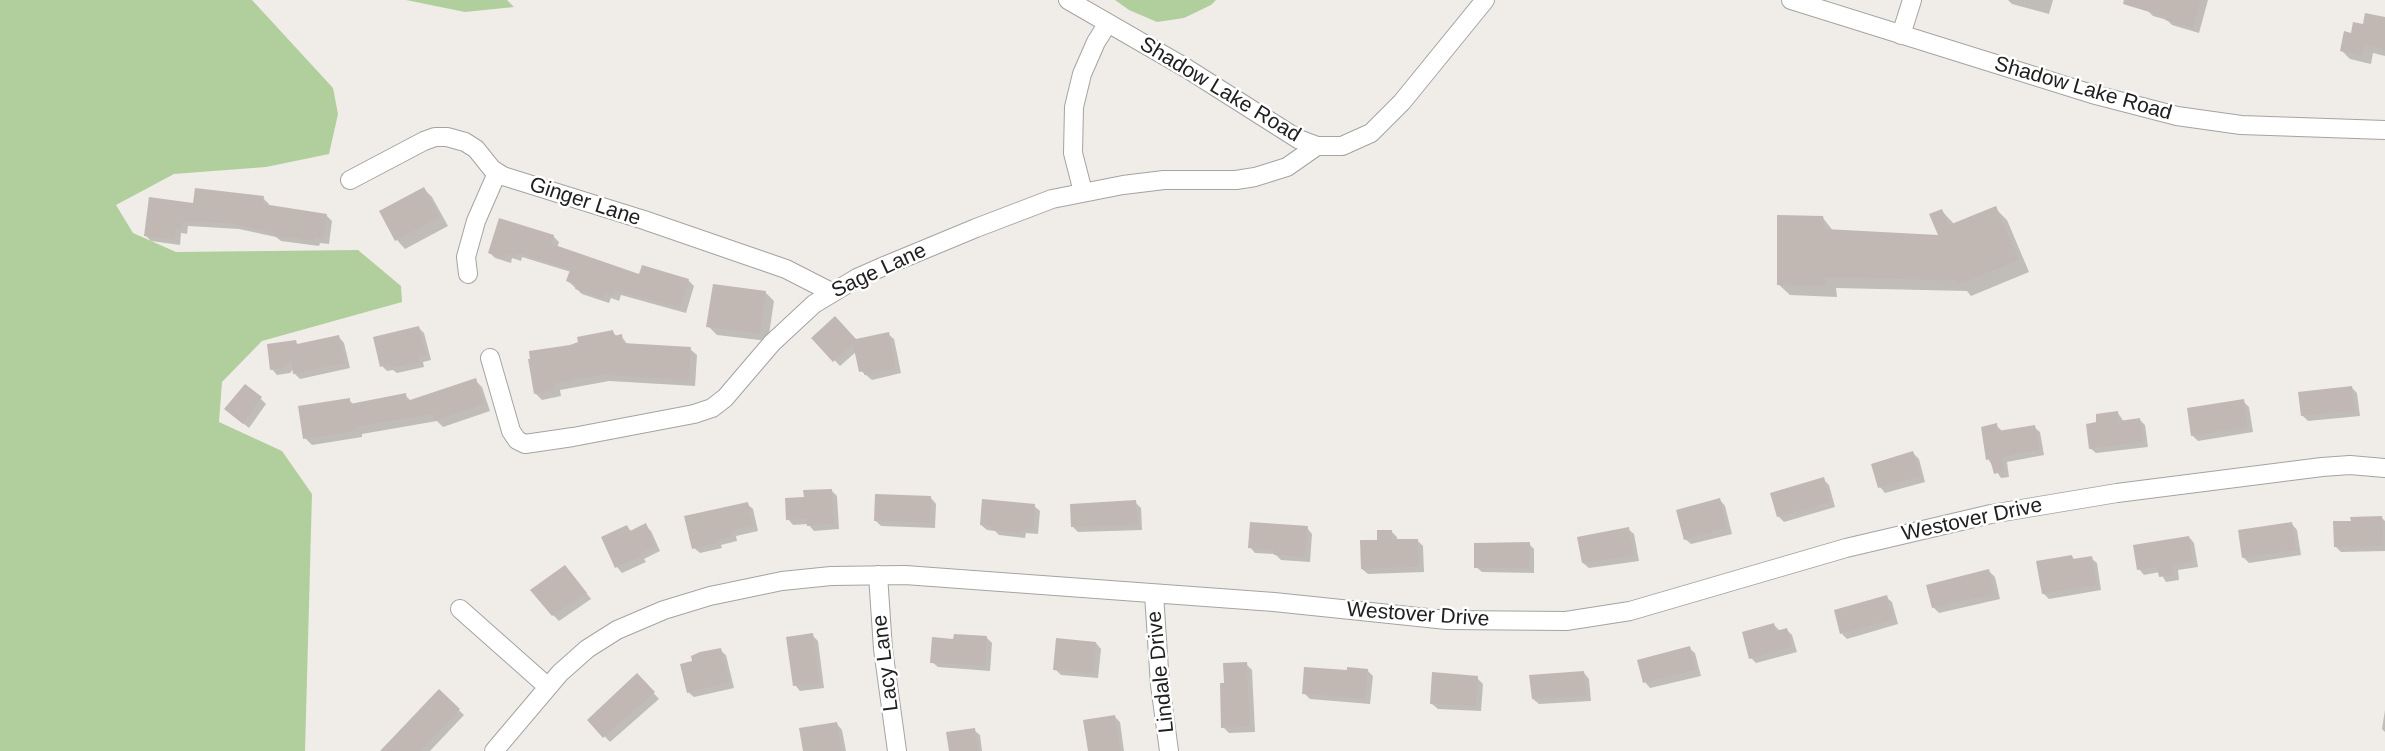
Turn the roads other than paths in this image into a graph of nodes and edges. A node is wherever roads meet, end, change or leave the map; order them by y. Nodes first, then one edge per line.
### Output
1 (1068, 0) edge
2 (1485, 0) edge
3 (1791, 0) edge
4 (1912, 0) edge
5 (1108, 23) junction
6 (1901, 34) junction
7 (2385, 130) edge
8 (1317, 146) junction
9 (497, 173) junction
10 (350, 180) dead end
11 (1083, 192) junction
12 (468, 274) dead end
13 (831, 292) junction
14 (490, 359) dead end
15 (2385, 468) edge
16 (878, 575) junction
17 (1154, 594) junction
18 (460, 609) dead end
19 (548, 687) junction
20 (494, 751) edge
21 (897, 751) edge
22 (1169, 751) edge

1 - 5 street, Shadow Lake Road
2 - 8 street, Shadow Lake Road
3 - 6 street, Shadow Lake Road
4 - 6 street
5 - 8 street, Shadow Lake Road
5 - 11 street
6 - 7 street, Shadow Lake Road
8 - 11 street, Sage Lane
9 - 10 street, Ginger Lane
9 - 12 street
9 - 13 street, Ginger Lane
11 - 13 street, Sage Lane
13 - 14 street, Sage Lane
15 - 17 street, Westover Drive
16 - 17 street, Westover Drive
16 - 19 street, Westover Drive
16 - 21 street, Lacy Lane
17 - 22 street, Lindale Drive
18 - 19 street
19 - 20 street, Westover Drive

